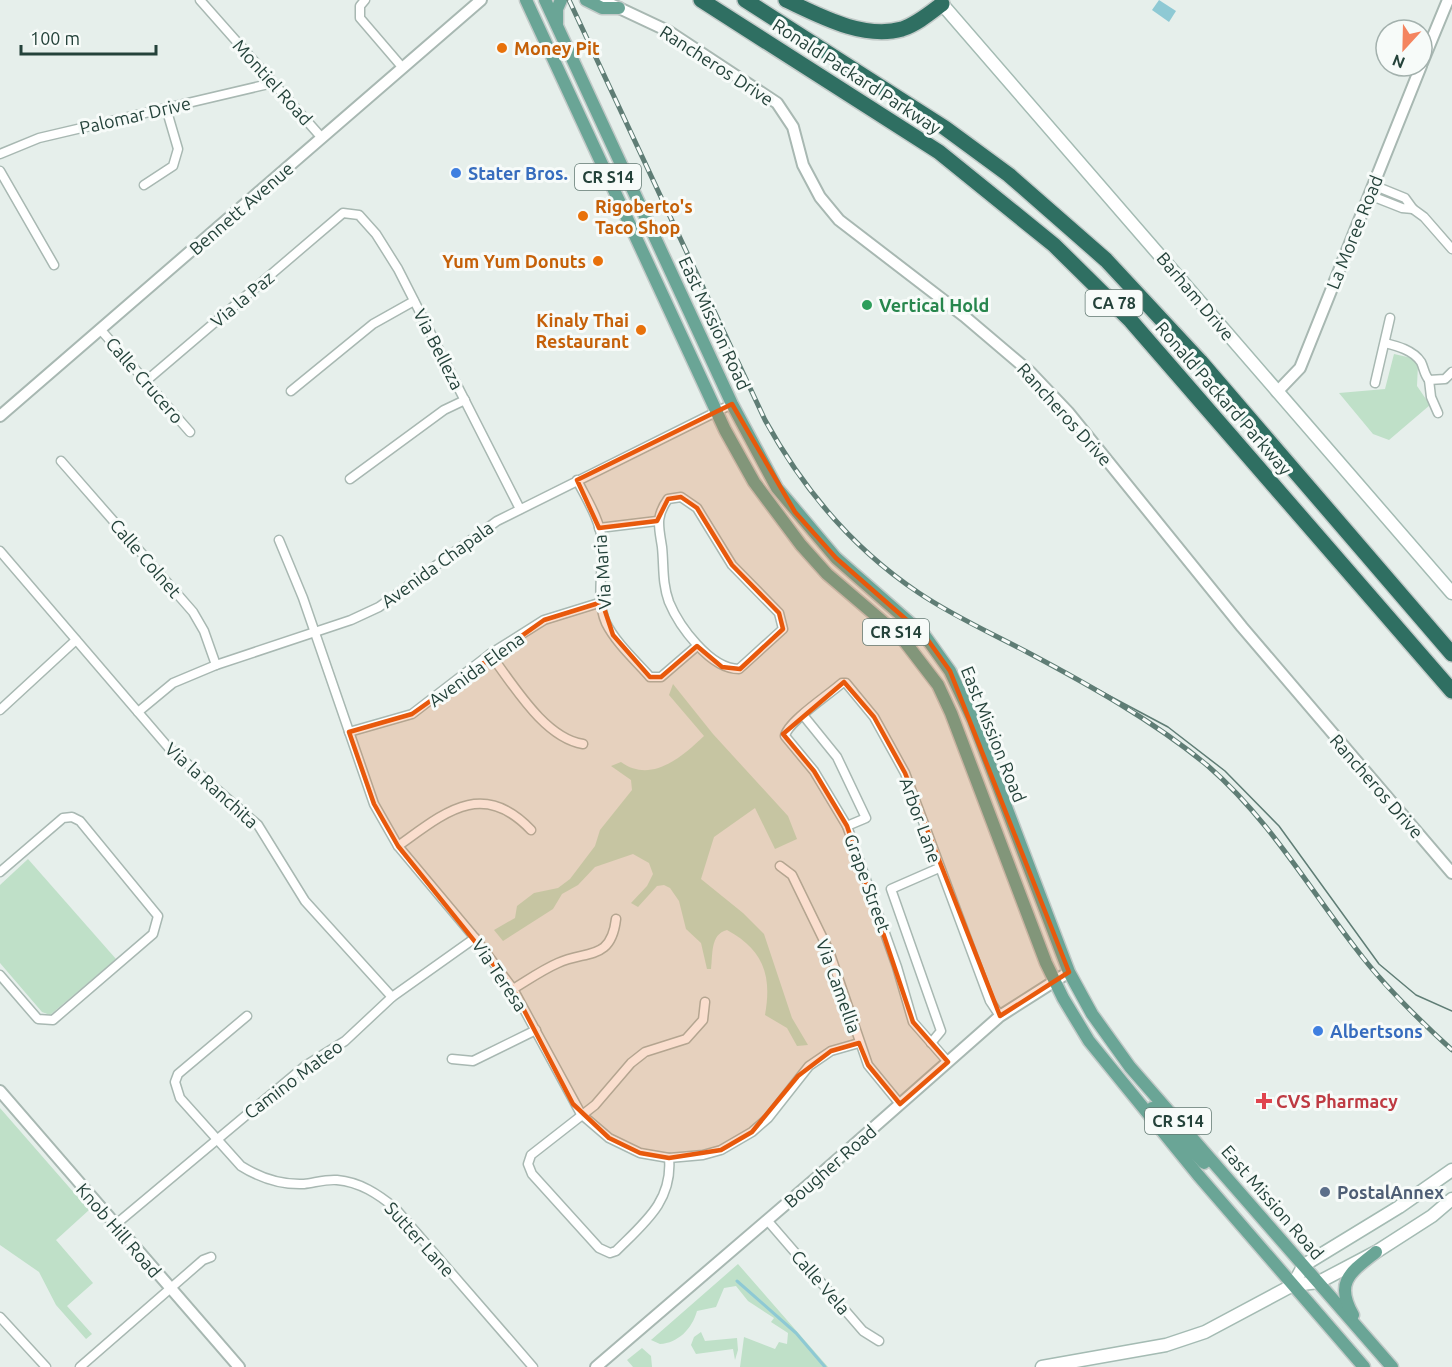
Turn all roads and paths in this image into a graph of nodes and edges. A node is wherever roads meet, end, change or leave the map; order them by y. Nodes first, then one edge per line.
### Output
1 (200, 0) edge
2 (365, 0) edge
3 (481, 0) edge
4 (526, 0) edge
5 (545, 0) edge
6 (561, 0) edge
7 (586, 0) edge
8 (602, 0) edge
9 (701, 0) edge
10 (745, 0) edge
11 (786, 0) edge
12 (1448, 0) edge
13 (940, 2) edge
14 (619, 8) junction
15 (556, 24) junction
16 (1434, 34) edge
17 (402, 67) junction
18 (1416, 78) edge
19 (273, 83) junction
20 (166, 108) junction
21 (322, 138) junction
22 (0, 154) edge
23 (0, 171) edge
24 (611, 183) junction
25 (144, 184) dead end
26 (1371, 190) junction
27 (641, 205) junction
28 (338, 217) joint
29 (1452, 249) edge
30 (54, 265) dead end
31 (414, 301) junction
32 (1390, 318) dead end
33 (99, 329) junction
34 (1385, 344) junction
35 (1452, 372) edge
36 (1429, 380) junction
37 (146, 381) junction
38 (1375, 383) dead end
39 (291, 391) dead end
40 (1277, 392) junction
41 (465, 400) junction
42 (732, 404) junction
43 (717, 411) junction
44 (1438, 413) dead end
45 (0, 416) edge
46 (190, 432) dead end
47 (61, 460) dead end
48 (350, 478) dead end
49 (577, 480) junction
50 (520, 509) junction
51 (657, 521) junction
52 (599, 528) junction
53 (279, 540) dead end
54 (0, 551) edge
55 (1452, 594) edge
56 (602, 602) junction
57 (315, 633) junction
58 (76, 640) junction
59 (697, 646) junction
60 (490, 654) junction
61 (1452, 654) edge
62 (216, 665) junction
63 (1452, 691) edge
64 (0, 710) edge
65 (138, 712) junction
66 (803, 715) junction
67 (349, 732) junction
68 (583, 744) dead end
69 (847, 826) junction
70 (531, 830) dead end
71 (398, 846) junction
72 (780, 866) dead end
73 (939, 868) junction
74 (0, 872) edge
75 (1452, 873) edge
76 (616, 920) dead end
77 (475, 938) junction
78 (1069, 972) junction
79 (0, 975) edge
80 (1054, 981) junction
81 (513, 989) junction
82 (392, 997) junction
83 (705, 1002) dead end
84 (247, 1016) dead end
85 (1000, 1016) junction
86 (536, 1030) junction
87 (931, 1042) junction
88 (859, 1043) junction
89 (452, 1059) dead end
90 (948, 1062) junction
91 (1123, 1085) junction
92 (0, 1091) edge
93 (900, 1104) junction
94 (581, 1114) junction
95 (216, 1140) junction
96 (669, 1158) junction
97 (1452, 1170) edge
98 (1225, 1174) junction
99 (1452, 1199) edge
100 (767, 1220) junction
101 (115, 1225) junction
102 (1376, 1252) junction
103 (211, 1257) dead end
104 (1304, 1265) junction
105 (1318, 1282) junction
106 (1293, 1285) junction
107 (170, 1289) junction
108 (0, 1317) edge
109 (1364, 1335) junction
110 (879, 1341) dead end
111 (46, 1367) edge
112 (80, 1367) edge
113 (239, 1367) edge
114 (533, 1367) edge
115 (596, 1367) edge
116 (1042, 1367) edge
117 (1364, 1367) edge
118 (1392, 1367) edge

1 - 19 street, Montiel Road
2 - 17 street
3 - 17 street, Bennett Avenue
4 - 24 main road, East Mission Road / CR S14
5 - 15 main road, East Mission Road / CR S14
6 - 15 main road
7 - 14 main road
8 - 14 street, Rancheros Drive
9 - 63 highway, Ronald Packard Parkway / CA 78
10 - 61 highway, Ronald Packard Parkway / CA 78
11 - 13 highway
12 - 16 street, La Moree Road
13 - 40 main road, Barham Drive
14 - 75 street, Rancheros Drive
15 - 27 main road, East Mission Road / CR S14
17 - 21 street, Bennett Avenue
18 - 26 street, La Moree Road
19 - 20 street, Palomar Drive
19 - 21 street, Montiel Road
20 - 22 street, Palomar Drive
20 - 25 street
21 - 33 street, Bennett Avenue
23 - 30 street
24 - 27 main road
24 - 43 main road, East Mission Road / CR S14
26 - 29 street
26 - 40 street, La Moree Road
27 - 42 main road, East Mission Road / CR S14
28 - 31 street, Via Belleza
28 - 37 street, Via la Paz
31 - 39 street
31 - 41 street, Via Belleza
32 - 34 street
33 - 37 street, Calle Crucero
33 - 45 street, Bennett Avenue
34 - 36 street
34 - 38 street
35 - 36 street
36 - 44 street
37 - 46 street, Calle Crucero
40 - 55 main road, Barham Drive
41 - 48 street
41 - 50 street, Via Belleza
42 - 43 street, Avenida Chapala
42 - 78 main road, East Mission Road / CR S14
43 - 49 street, Avenida Chapala
43 - 80 main road, East Mission Road / CR S14
47 - 62 street, Calle Colnet
49 - 50 street, Avenida Chapala
49 - 52 street, Via Maria
50 - 57 street, Avenida Chapala
51 - 52 street
51 - 59 street
51 - 59 street
52 - 56 street, Via Maria
53 - 57 street, Via Teresa
54 - 58 street, Via la Ranchita
56 - 59 street, Via Maria
56 - 60 street, Avenida Elena
57 - 62 street, Avenida Chapala
57 - 67 street, Via Teresa
58 - 64 street
58 - 65 street, Via la Ranchita
60 - 67 street, Avenida Elena
60 - 68 street
62 - 65 street, Avenida Chapala
65 - 82 street, Via la Ranchita
66 - 69 street, Grape Street
66 - 69 street
66 - 73 street, Arbor Lane
67 - 71 street, Via Teresa
69 - 87 street, Grape Street
70 - 71 street
71 - 77 street, Via Teresa
72 - 88 street, Via Camellia
73 - 85 street, Arbor Lane
73 - 87 street
74 - 79 street
76 - 81 street
77 - 81 street, Via Teresa
77 - 82 street, Camino Mateo
78 - 80 street, Bougher Road
78 - 98 main road, East Mission Road / CR S14
80 - 85 street, Bougher Road
80 - 91 main road, East Mission Road / CR S14
81 - 86 street, Via Teresa
82 - 95 street, Camino Mateo
83 - 94 street
84 - 95 street, Sutter Lane
85 - 90 street, Bougher Road
86 - 89 street
86 - 94 street, Via Teresa
87 - 90 street, Grape Street
88 - 93 street, Via Camellia
88 - 96 street, Via Teresa
90 - 93 street, Bougher Road
91 - 98 main road
91 - 106 main road, East Mission Road / CR S14
92 - 101 street, Knob Hill Road
93 - 100 street, Bougher Road
94 - 96 street, Via Teresa
94 - 96 street
95 - 101 street, Camino Mateo
95 - 114 street, Sutter Lane
97 - 104 main road
98 - 104 main road, East Mission Road / CR S14
99 - 102 main road
100 - 110 street, Calle Vela
100 - 115 street, Bougher Road
101 - 107 street, Knob Hill Road
102 - 105 main road
102 - 109 main road
103 - 107 street
104 - 105 main road, East Mission Road / CR S14
104 - 106 main road
105 - 106 main road
105 - 109 main road, East Mission Road / CR S14
106 - 116 main road
106 - 117 main road, East Mission Road / CR S14
107 - 112 street
107 - 113 street, Knob Hill Road
108 - 111 street
109 - 118 main road, East Mission Road / CR S14

